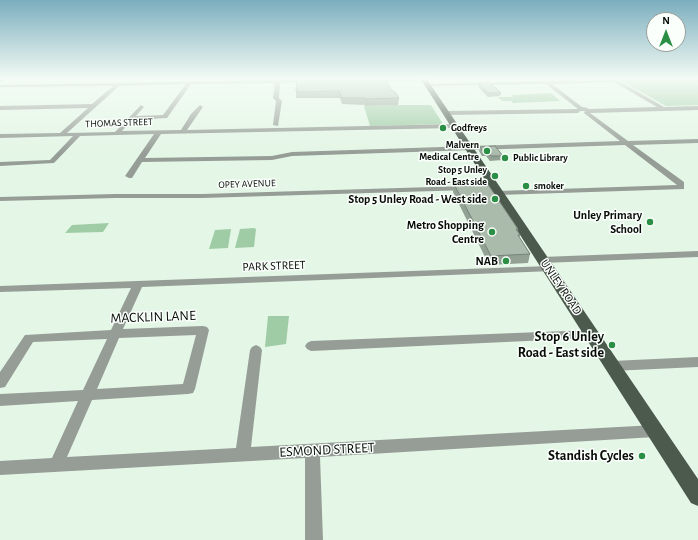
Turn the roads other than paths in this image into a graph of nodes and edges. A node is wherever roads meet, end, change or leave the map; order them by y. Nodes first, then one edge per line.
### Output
1 (96, 103) edge
2 (175, 103) edge
3 (279, 103) edge
4 (440, 103) edge
5 (573, 103) edge
6 (654, 103) edge
7 (93, 106) junction
8 (140, 107) dead end
9 (200, 107) dead end
10 (0, 108) edge
11 (663, 108) junction
12 (698, 108) edge
13 (583, 111) junction
14 (446, 113) junction
15 (130, 118) junction
16 (276, 125) dead end
17 (454, 126) junction
18 (158, 132) junction
19 (183, 132) junction
20 (79, 134) junction
21 (116, 134) junction
22 (61, 135) junction
23 (0, 136) edge
24 (698, 141) edge
25 (626, 143) junction
26 (469, 148) junction
27 (140, 160) junction
28 (0, 164) edge
29 (129, 176) dead end
30 (476, 188) edge
31 (493, 189) junction
32 (0, 199) edge
33 (698, 254) edge
34 (545, 264) junction
35 (138, 284) junction
36 (0, 289) edge
37 (115, 334) junction
38 (592, 334) junction
39 (311, 346) dead end
40 (256, 350) dead end
41 (698, 362) edge
42 (612, 366) junction
43 (0, 383) edge
44 (88, 394) junction
45 (0, 400) edge
46 (655, 431) junction
47 (312, 450) junction
48 (242, 454) junction
49 (56, 465) junction
50 (0, 468) edge
51 (698, 496) edge
52 (314, 540) edge

1 - 7 street
2 - 15 street
3 - 16 street
4 - 14 main road, UNLEY ROAD
5 - 13 street
6 - 11 street
7 - 10 street
7 - 22 street
8 - 15 street
9 - 19 street
11 - 12 street
11 - 13 street
13 - 14 street
13 - 25 street
14 - 17 main road, UNLEY ROAD
15 - 21 street
17 - 19 street, THOMAS STREET
17 - 26 main road, UNLEY ROAD
18 - 19 street, THOMAS STREET
18 - 21 street, THOMAS STREET
18 - 27 street
20 - 21 street, THOMAS STREET
20 - 22 street, THOMAS STREET
20 - 28 street
22 - 23 street, THOMAS STREET
24 - 25 street
25 - 26 street
25 - 31 street
26 - 27 street
26 - 31 main road, UNLEY ROAD
27 - 29 street
30 - 32 street, OPEY AVENUE
31 - 34 main road, UNLEY ROAD
33 - 34 street, PARK STREET
34 - 35 street, PARK STREET
34 - 38 main road, UNLEY ROAD
35 - 36 street, PARK STREET
35 - 37 street
37 - 43 street, MACKLIN LANE
37 - 44 street
37 - 44 street, MACKLIN LANE
38 - 39 street
38 - 42 main road, UNLEY ROAD
40 - 48 street
41 - 42 street
42 - 46 main road, UNLEY ROAD
44 - 45 street, MACKLIN LANE
44 - 49 street
46 - 47 street, ESMOND STREET
46 - 51 main road, UNLEY ROAD
47 - 48 street, ESMOND STREET
47 - 52 street
48 - 49 street, ESMOND STREET
49 - 50 street, ESMOND STREET

